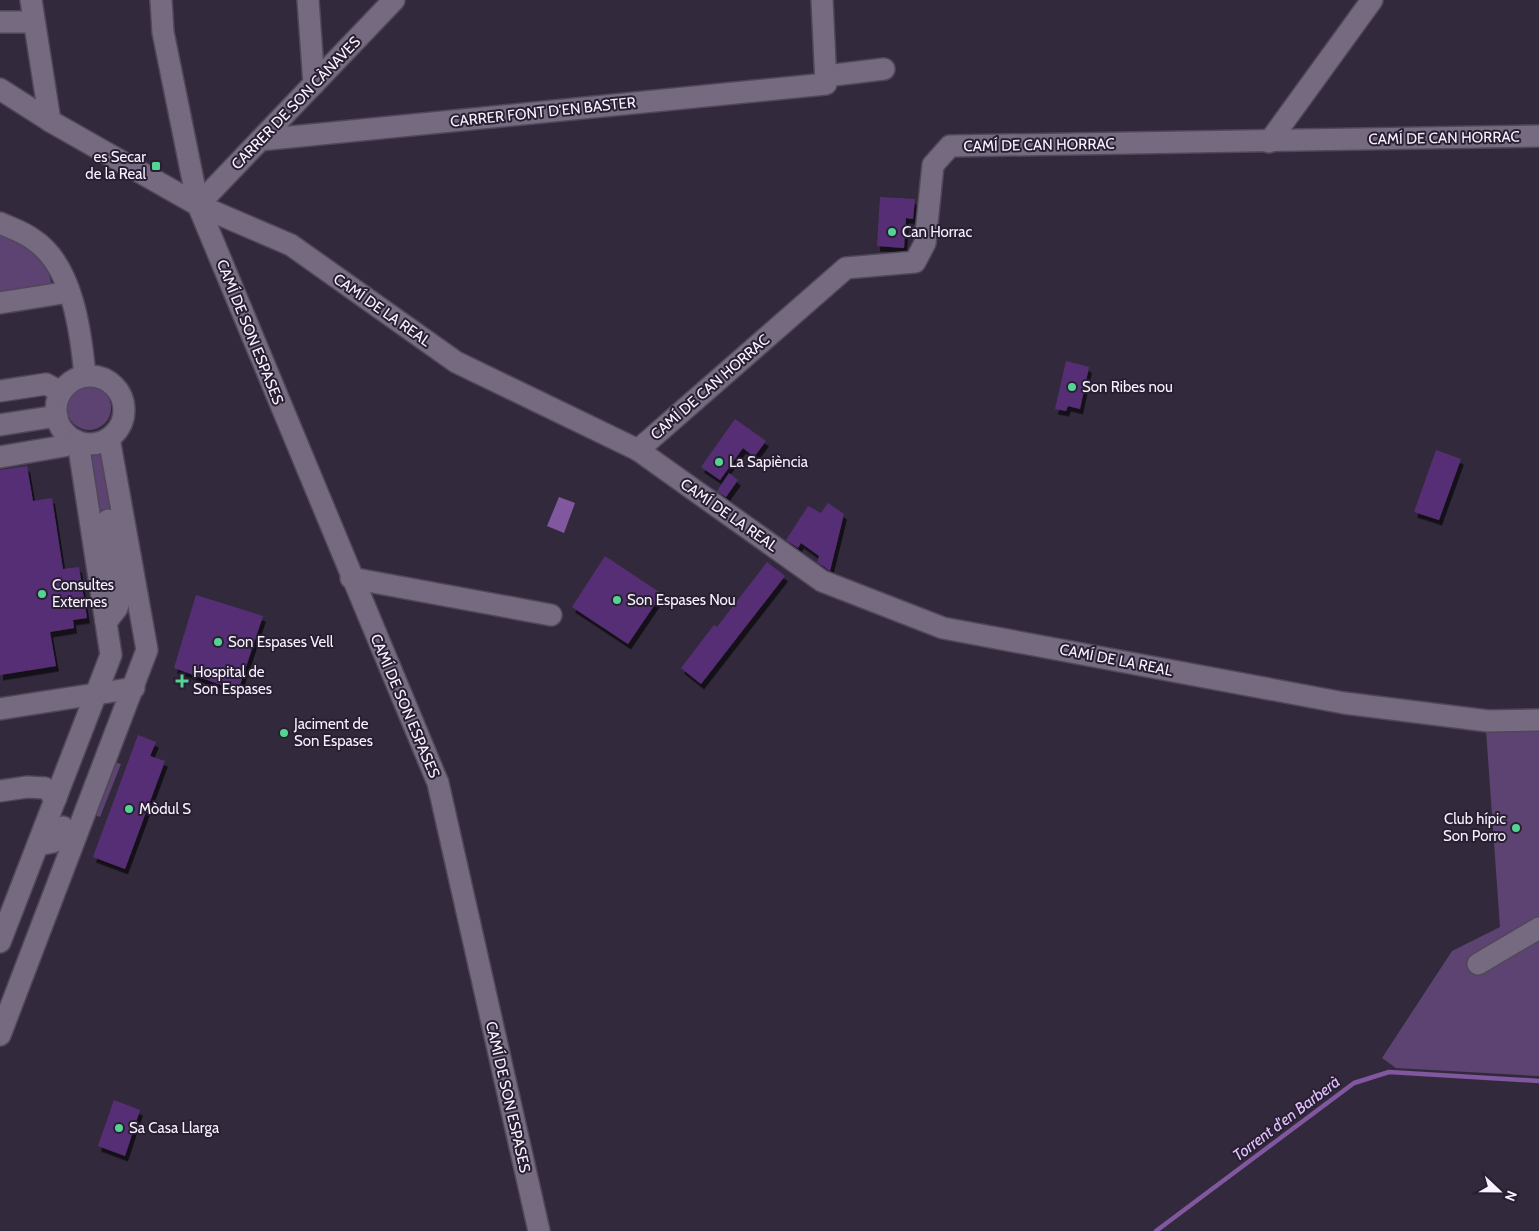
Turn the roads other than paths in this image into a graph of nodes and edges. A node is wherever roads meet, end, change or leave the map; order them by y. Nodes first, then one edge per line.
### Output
1 (31, 0) edge
2 (161, 0) edge
3 (308, 0) edge
4 (394, 0) edge
5 (822, 0) edge
6 (1372, 0) edge
7 (0, 22) edge
8 (33, 22) junction
9 (884, 69) dead end
10 (826, 80) junction
11 (314, 84) junction
12 (0, 89) edge
13 (50, 121) junction
14 (1539, 136) edge
15 (260, 140) junction
16 (1269, 142) junction
17 (198, 205) junction
18 (0, 223) edge
19 (69, 292) junction
20 (0, 303) edge
21 (85, 376) junction
22 (0, 391) edge
23 (61, 392) junction
24 (57, 416) junction
25 (0, 425) edge
26 (109, 438) junction
27 (76, 441) junction
28 (638, 450) junction
29 (0, 457) edge
30 (108, 520) dead end
31 (351, 578) junction
32 (551, 615) dead end
33 (106, 622) junction
34 (110, 655) junction
35 (141, 666) junction
36 (134, 688) junction
37 (96, 694) junction
38 (0, 709) edge
39 (1539, 720) edge
40 (0, 792) edge
41 (56, 798) junction
42 (63, 826) dead end
43 (38, 845) junction
44 (1539, 928) edge
45 (0, 942) edge
46 (1478, 964) dead end
47 (5, 1012) edge
48 (0, 1035) edge
49 (539, 1231) edge

1 - 8 street
2 - 17 street, CAMÍ DE SON ESPASES
3 - 11 street
4 - 11 street, CARRER DE SON CÀNAVES
5 - 10 street
6 - 16 street
7 - 8 street
8 - 13 street
9 - 10 street, CARRER FONT D'EN BASTER
10 - 15 street, CARRER FONT D'EN BASTER
11 - 15 street, CARRER DE SON CÀNAVES
12 - 13 street, CAMÍ DE LA REAL
13 - 17 street, CAMÍ DE LA REAL
14 - 16 street, CAMÍ DE CAN HORRAC
15 - 17 street, CARRER DE SON CÀNAVES
16 - 28 street, CAMÍ DE CAN HORRAC
17 - 28 street, CAMÍ DE LA REAL
17 - 31 street, CAMÍ DE SON ESPASES
18 - 19 street
19 - 20 street
19 - 21 street
21 - 23 street
21 - 26 street
22 - 23 street
23 - 24 street
24 - 25 street
24 - 27 street
26 - 27 street
26 - 35 street
27 - 29 street
27 - 33 street
28 - 39 street, CAMÍ DE LA REAL
30 - 33 street
31 - 32 street
31 - 49 street, CAMÍ DE SON ESPASES
33 - 34 street
34 - 35 street
34 - 37 street
35 - 36 street
36 - 37 street
36 - 47 street
37 - 38 street
37 - 41 street
40 - 41 street
41 - 43 street
42 - 43 street
43 - 45 street
44 - 46 street
47 - 48 street

